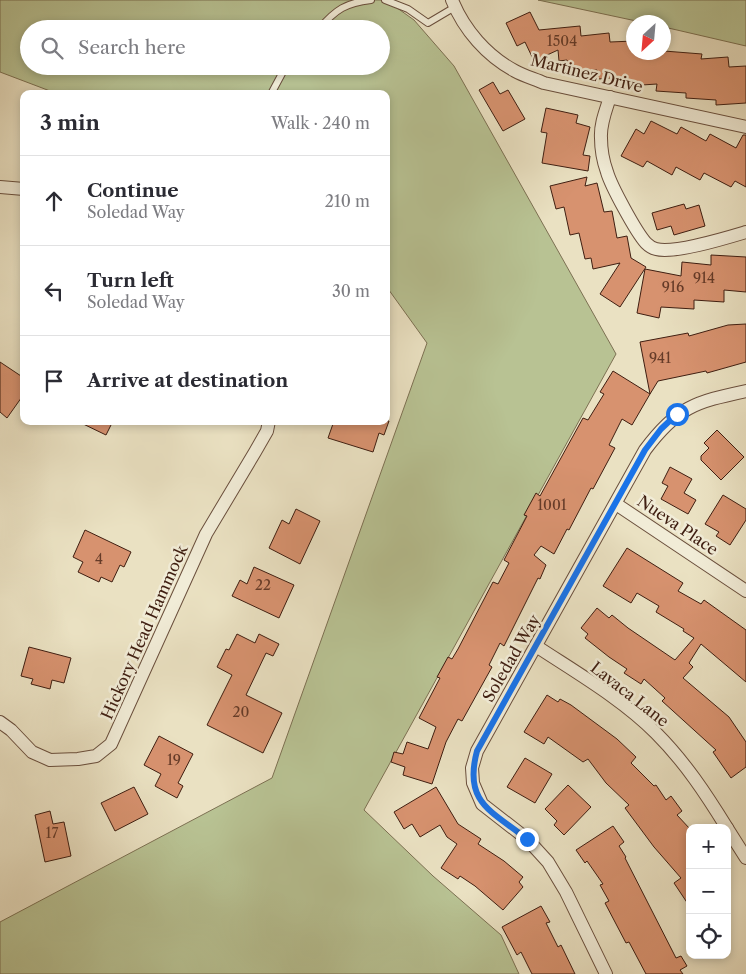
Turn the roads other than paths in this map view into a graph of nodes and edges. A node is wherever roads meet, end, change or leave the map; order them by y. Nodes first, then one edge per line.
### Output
1 (371, 0) edge
2 (385, 0) edge
3 (453, 4) edge
4 (327, 20) edge
5 (281, 75) edge
6 (273, 90) edge
7 (610, 97) junction
8 (746, 127) edge
9 (0, 187) edge
10 (20, 189) edge
11 (746, 232) edge
12 (746, 391) edge
13 (269, 425) edge
14 (616, 504) junction
15 (746, 591) edge
16 (536, 646) junction
17 (0, 722) edge
18 (724, 824) edge
19 (731, 834) edge
20 (746, 858) edge
21 (606, 974) edge

1 - 4 lane
2 - 3 lane
3 - 7 street, Martinez Drive
5 - 6 lane
7 - 8 street, Martinez Drive
7 - 11 street
9 - 10 street
12 - 14 street, Soledad Way
13 - 17 street, Hickory Head Hammock
14 - 15 street, Nueva Place
14 - 16 street, Soledad Way
16 - 18 street, Lavaca Lane
16 - 21 street, Soledad Way
19 - 20 street, Lavaca Lane

